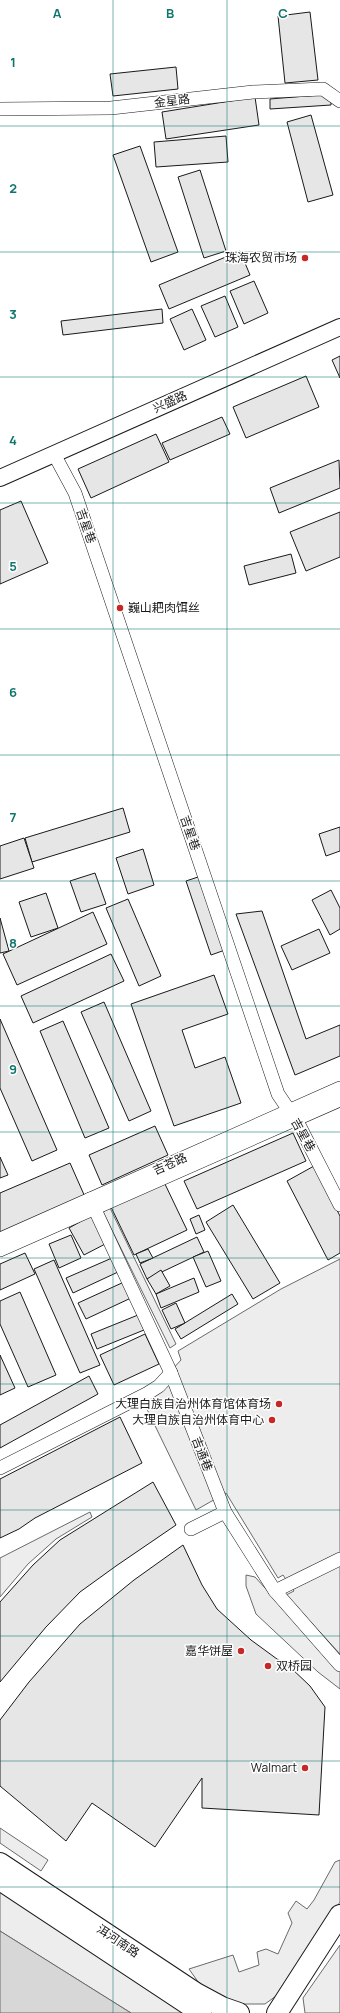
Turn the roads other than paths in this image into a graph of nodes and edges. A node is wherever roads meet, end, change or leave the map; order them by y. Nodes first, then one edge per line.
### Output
1 (340, 100) edge
2 (0, 108) edge
3 (340, 327) edge
4 (54, 454) junction
5 (0, 478) edge
6 (340, 1088) edge
7 (340, 1100) edge
8 (292, 1116) junction
9 (93, 1204) junction
10 (340, 1205) edge
11 (0, 1239) edge
12 (0, 1250) edge
13 (171, 1373) junction
14 (0, 1468) edge
15 (225, 1512) junction
16 (191, 1529) dead end
17 (340, 1559) edge
18 (275, 1591) junction
19 (340, 1664) edge
20 (0, 1863) edge
21 (0, 1880) edge
22 (340, 1915) edge
23 (202, 2013) edge
24 (239, 2013) edge
25 (277, 2013) edge

1 - 2 street, 金星路
3 - 4 street, 兴盛路
4 - 5 street, 兴盛路
4 - 8 street, 吉星巷
6 - 8 street, 吉苍路
7 - 8 street, 吉苍路
8 - 9 street, 吉苍路
8 - 10 street, 吉星巷
9 - 11 street, 吉苍路
9 - 12 street, 吉苍路
9 - 13 street, 吉通巷
13 - 14 street
13 - 15 street, 吉通巷
15 - 16 street
15 - 18 street, 吉通巷
17 - 18 street
18 - 19 street, 吉通巷
20 - 24 main road, 洱河南路
21 - 23 main road, 洱河南路
22 - 25 main road

